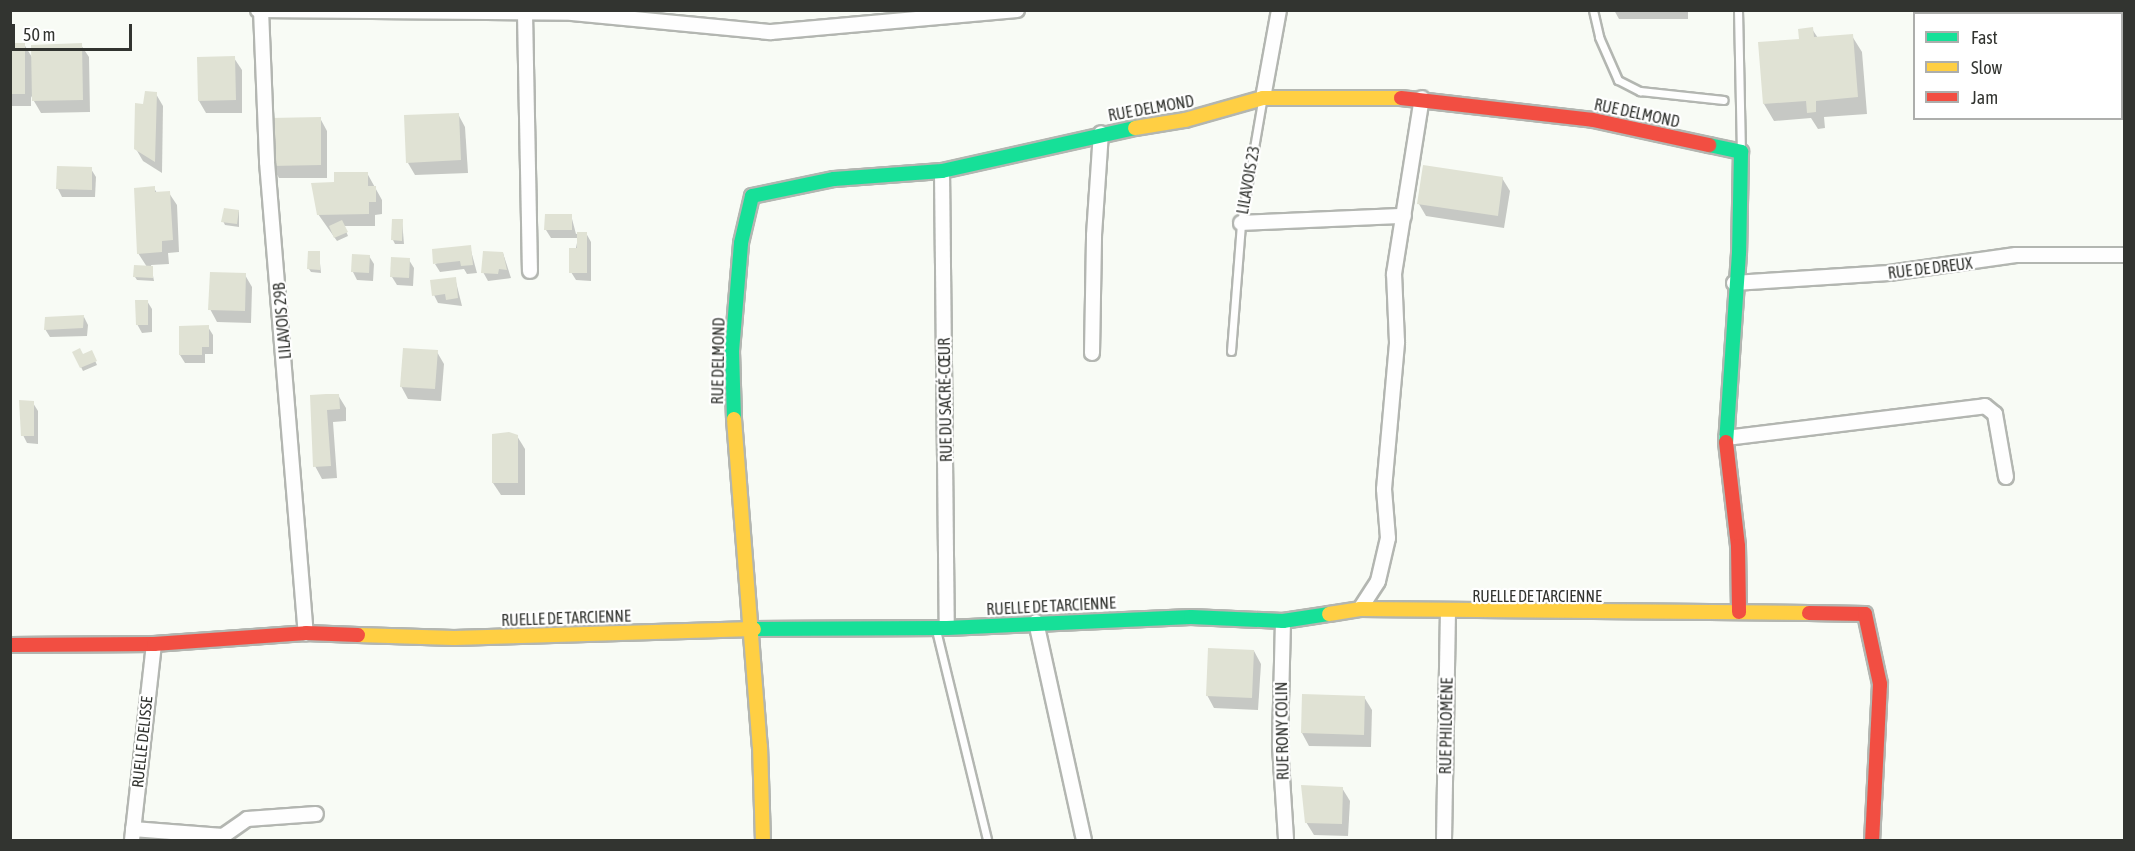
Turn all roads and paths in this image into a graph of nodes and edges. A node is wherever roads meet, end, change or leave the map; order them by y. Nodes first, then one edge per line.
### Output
1 (1017, 10) edge
2 (1280, 10) edge
3 (1593, 10) edge
4 (1738, 10) edge
5 (260, 11) edge
6 (572, 12) edge
7 (525, 13) junction
8 (972, 13) edge
9 (1263, 98) junction
10 (1422, 98) junction
11 (1724, 100) dead end
12 (1101, 134) junction
13 (1742, 152) junction
14 (942, 171) junction
15 (1404, 216) junction
16 (1241, 223) junction
17 (2124, 255) edge
18 (530, 271) dead end
19 (1734, 283) junction
20 (1231, 351) dead end
21 (1092, 353) dead end
22 (1726, 438) junction
23 (2006, 477) dead end
24 (1360, 609) junction
25 (1448, 612) junction
26 (1739, 612) junction
27 (1283, 621) junction
28 (1036, 622) junction
29 (942, 628) junction
30 (750, 629) junction
31 (306, 633) junction
32 (154, 644) junction
33 (10, 645) edge
34 (316, 814) dead end
35 (133, 835) edge
36 (223, 838) edge
37 (763, 840) edge
38 (987, 840) edge
39 (1084, 840) edge
40 (1286, 840) edge
41 (1444, 840) edge
42 (1872, 840) edge

1 - 8 street
2 - 9 street, LILAVOIS 23
3 - 11 lane
4 - 13 lane
5 - 7 street
5 - 31 street, LILAVOIS 29B
6 - 7 street
6 - 8 street
7 - 18 street
9 - 10 street, RUE DELMOND
9 - 12 street, RUE DELMOND
9 - 16 lane, LILAVOIS 23
10 - 13 street, RUE DELMOND
10 - 15 street
12 - 14 street, RUE DELMOND
12 - 21 street
13 - 19 street
14 - 29 street, RUE DU SACRÉ-CŒUR
14 - 30 street, RUE DELMOND
15 - 16 street
15 - 24 street
16 - 20 lane, LILAVOIS 23
17 - 19 street, RUE DE DREUX
19 - 22 street
22 - 23 street
22 - 26 street
24 - 25 street, RUELLE DE TARCIENNE
24 - 27 street, RUELLE DE TARCIENNE
25 - 26 street, RUELLE DE TARCIENNE
25 - 41 street, RUE PHILOMÈNE
26 - 42 street, RUELLE DE TARCIENNE
27 - 28 street, RUELLE DE TARCIENNE
27 - 40 street, RUE RONY COLIN
28 - 29 street, RUELLE DE TARCIENNE
28 - 39 street
29 - 30 street, RUELLE DE TARCIENNE
29 - 38 lane, RUE DU SACRÉ-CŒUR
30 - 31 street, RUELLE DE TARCIENNE
30 - 37 street, RUE DELMOND
31 - 32 street, RUELLE DE TARCIENNE
32 - 33 street, RUELLE DE TARCIENNE
32 - 35 street, RUELLE DELISSE
34 - 36 street
35 - 36 street

